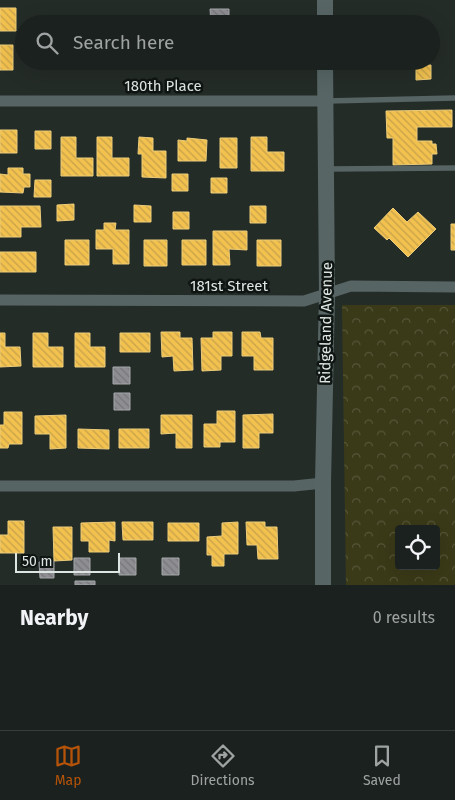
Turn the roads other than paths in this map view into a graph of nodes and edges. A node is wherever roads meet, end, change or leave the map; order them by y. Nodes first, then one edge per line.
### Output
1 (325, 0) edge
2 (325, 15) edge
3 (325, 70) edge
4 (455, 98) edge
5 (0, 101) edge
6 (326, 101) junction
7 (455, 168) edge
8 (326, 169) junction
9 (455, 287) edge
10 (327, 293) junction
11 (0, 300) edge
12 (323, 483) junction
13 (0, 486) edge
14 (323, 585) edge

1 - 2 street
3 - 6 street, Ridgeland Avenue
4 - 6 lane
5 - 6 street, 180th Place
6 - 8 street, Ridgeland Avenue
7 - 8 lane
8 - 10 street, Ridgeland Avenue
9 - 10 street, 181st Street
10 - 11 street, 181st Street
10 - 12 street, Ridgeland Avenue
12 - 13 street
12 - 14 street, Ridgeland Avenue

